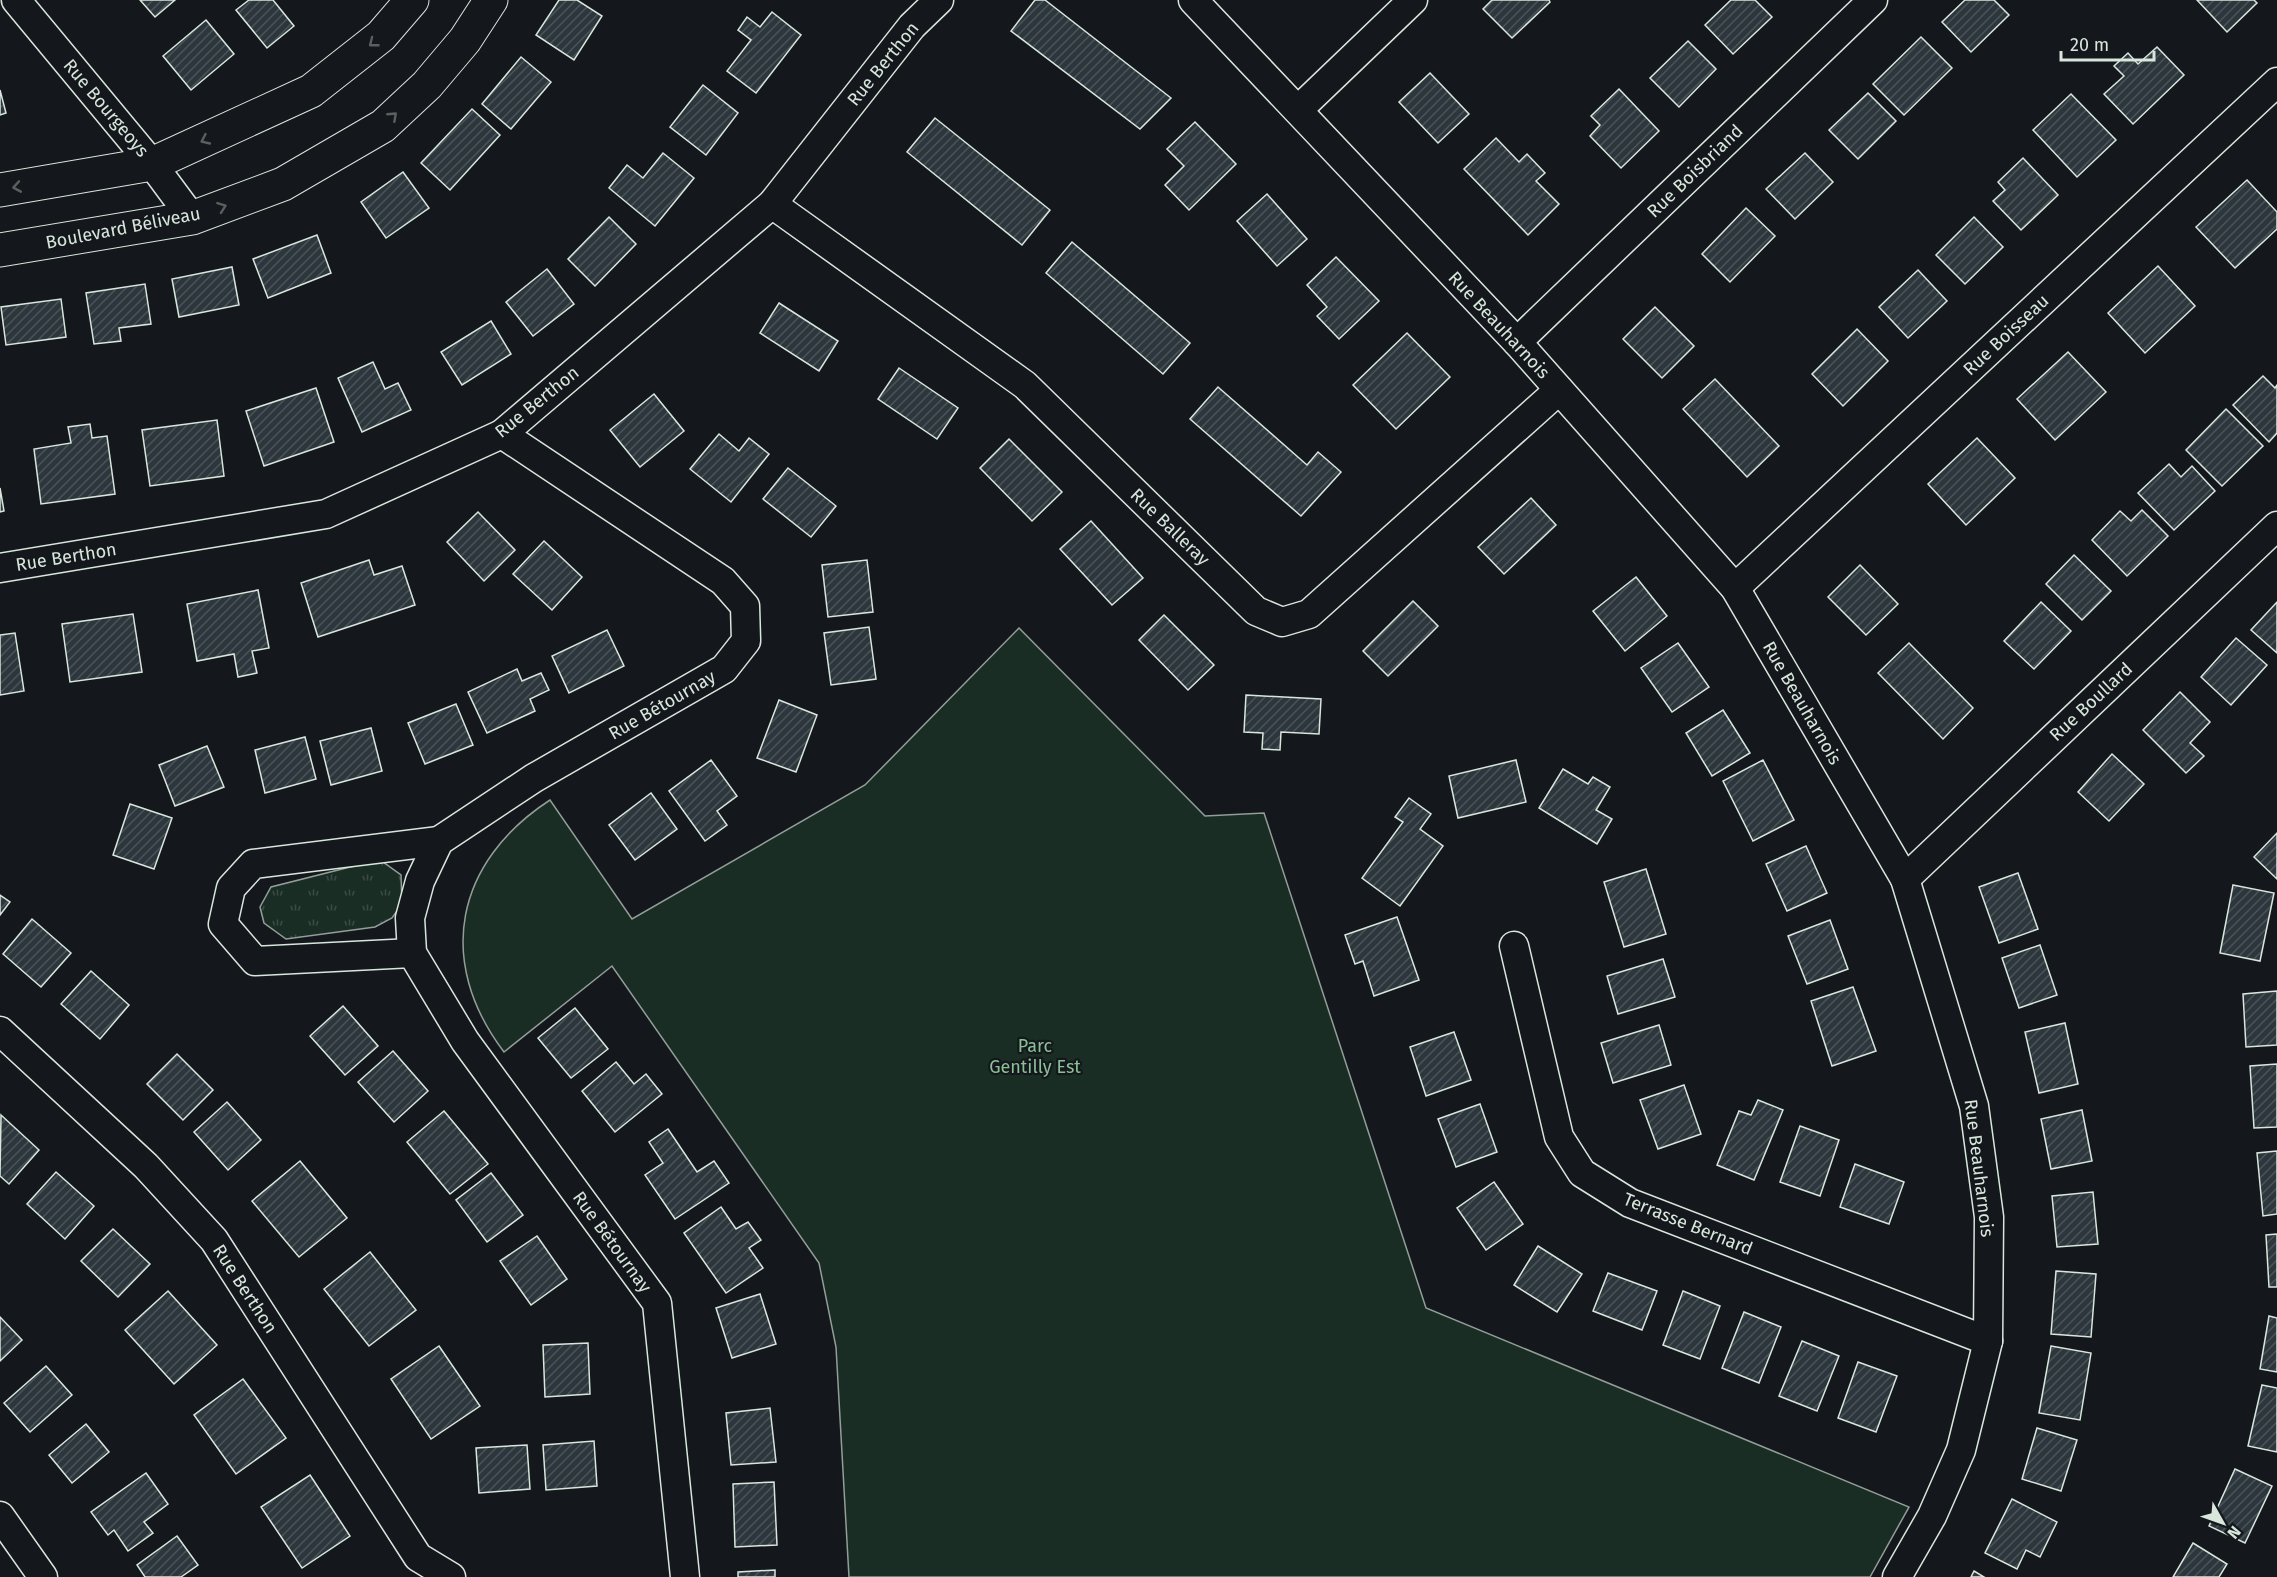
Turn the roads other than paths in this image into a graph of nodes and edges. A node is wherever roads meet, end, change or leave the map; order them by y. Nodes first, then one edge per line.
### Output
1 (16, 0) edge
2 (412, 0) edge
3 (491, 0) edge
4 (939, 0) edge
5 (1193, 0) edge
6 (1413, 0) edge
7 (1874, 0) edge
8 (2277, 82) edge
9 (1298, 110) junction
10 (152, 164) junction
11 (0, 189) edge
12 (772, 204) junction
13 (192, 218) junction
14 (0, 250) edge
15 (1517, 342) junction
16 (1559, 390) junction
17 (502, 434) junction
18 (2277, 526) edge
19 (0, 568) edge
20 (1735, 588) junction
21 (438, 841) junction
22 (1905, 879) junction
23 (1514, 946) dead end
24 (412, 953) junction
25 (0, 1031) edge
26 (1988, 1341) junction
27 (0, 1516) edge
28 (43, 1577) edge
29 (451, 1577) edge
30 (677, 1577) edge
31 (1897, 1577) edge

1 - 10 street, Rue Bourgeoys
2 -> 10 street
13 -> 3 street, Boulevard Béliveau
4 - 12 street, Rue Berthon
5 - 9 street, Rue Beauharnois
6 - 9 street
7 - 15 street, Rue Boisbriand
8 - 20 street, Rue Boisseau
9 - 15 street, Rue Beauharnois
10 -> 11 street
10 - 13 street, Rue Bourgeoys
12 - 16 street, Rue Balleray
12 - 17 street, Rue Berthon
13 - 14 street, Boulevard Béliveau
15 - 16 street, Rue Beauharnois
16 - 20 street, Rue Beauharnois
17 - 19 street, Rue Berthon
17 - 21 street, Rue Bétournay
18 - 22 street, Rue Boullard
20 - 22 street, Rue Beauharnois
21 - 24 street, Rue Bétournay
21 - 24 street, Rue Bétournay
22 - 26 street, Rue Beauharnois
23 - 26 street, Terrasse Bernard
24 - 30 street, Rue Bétournay
25 - 29 street, Rue Berthon
26 - 31 street, Rue Beauharnois
27 - 28 street

